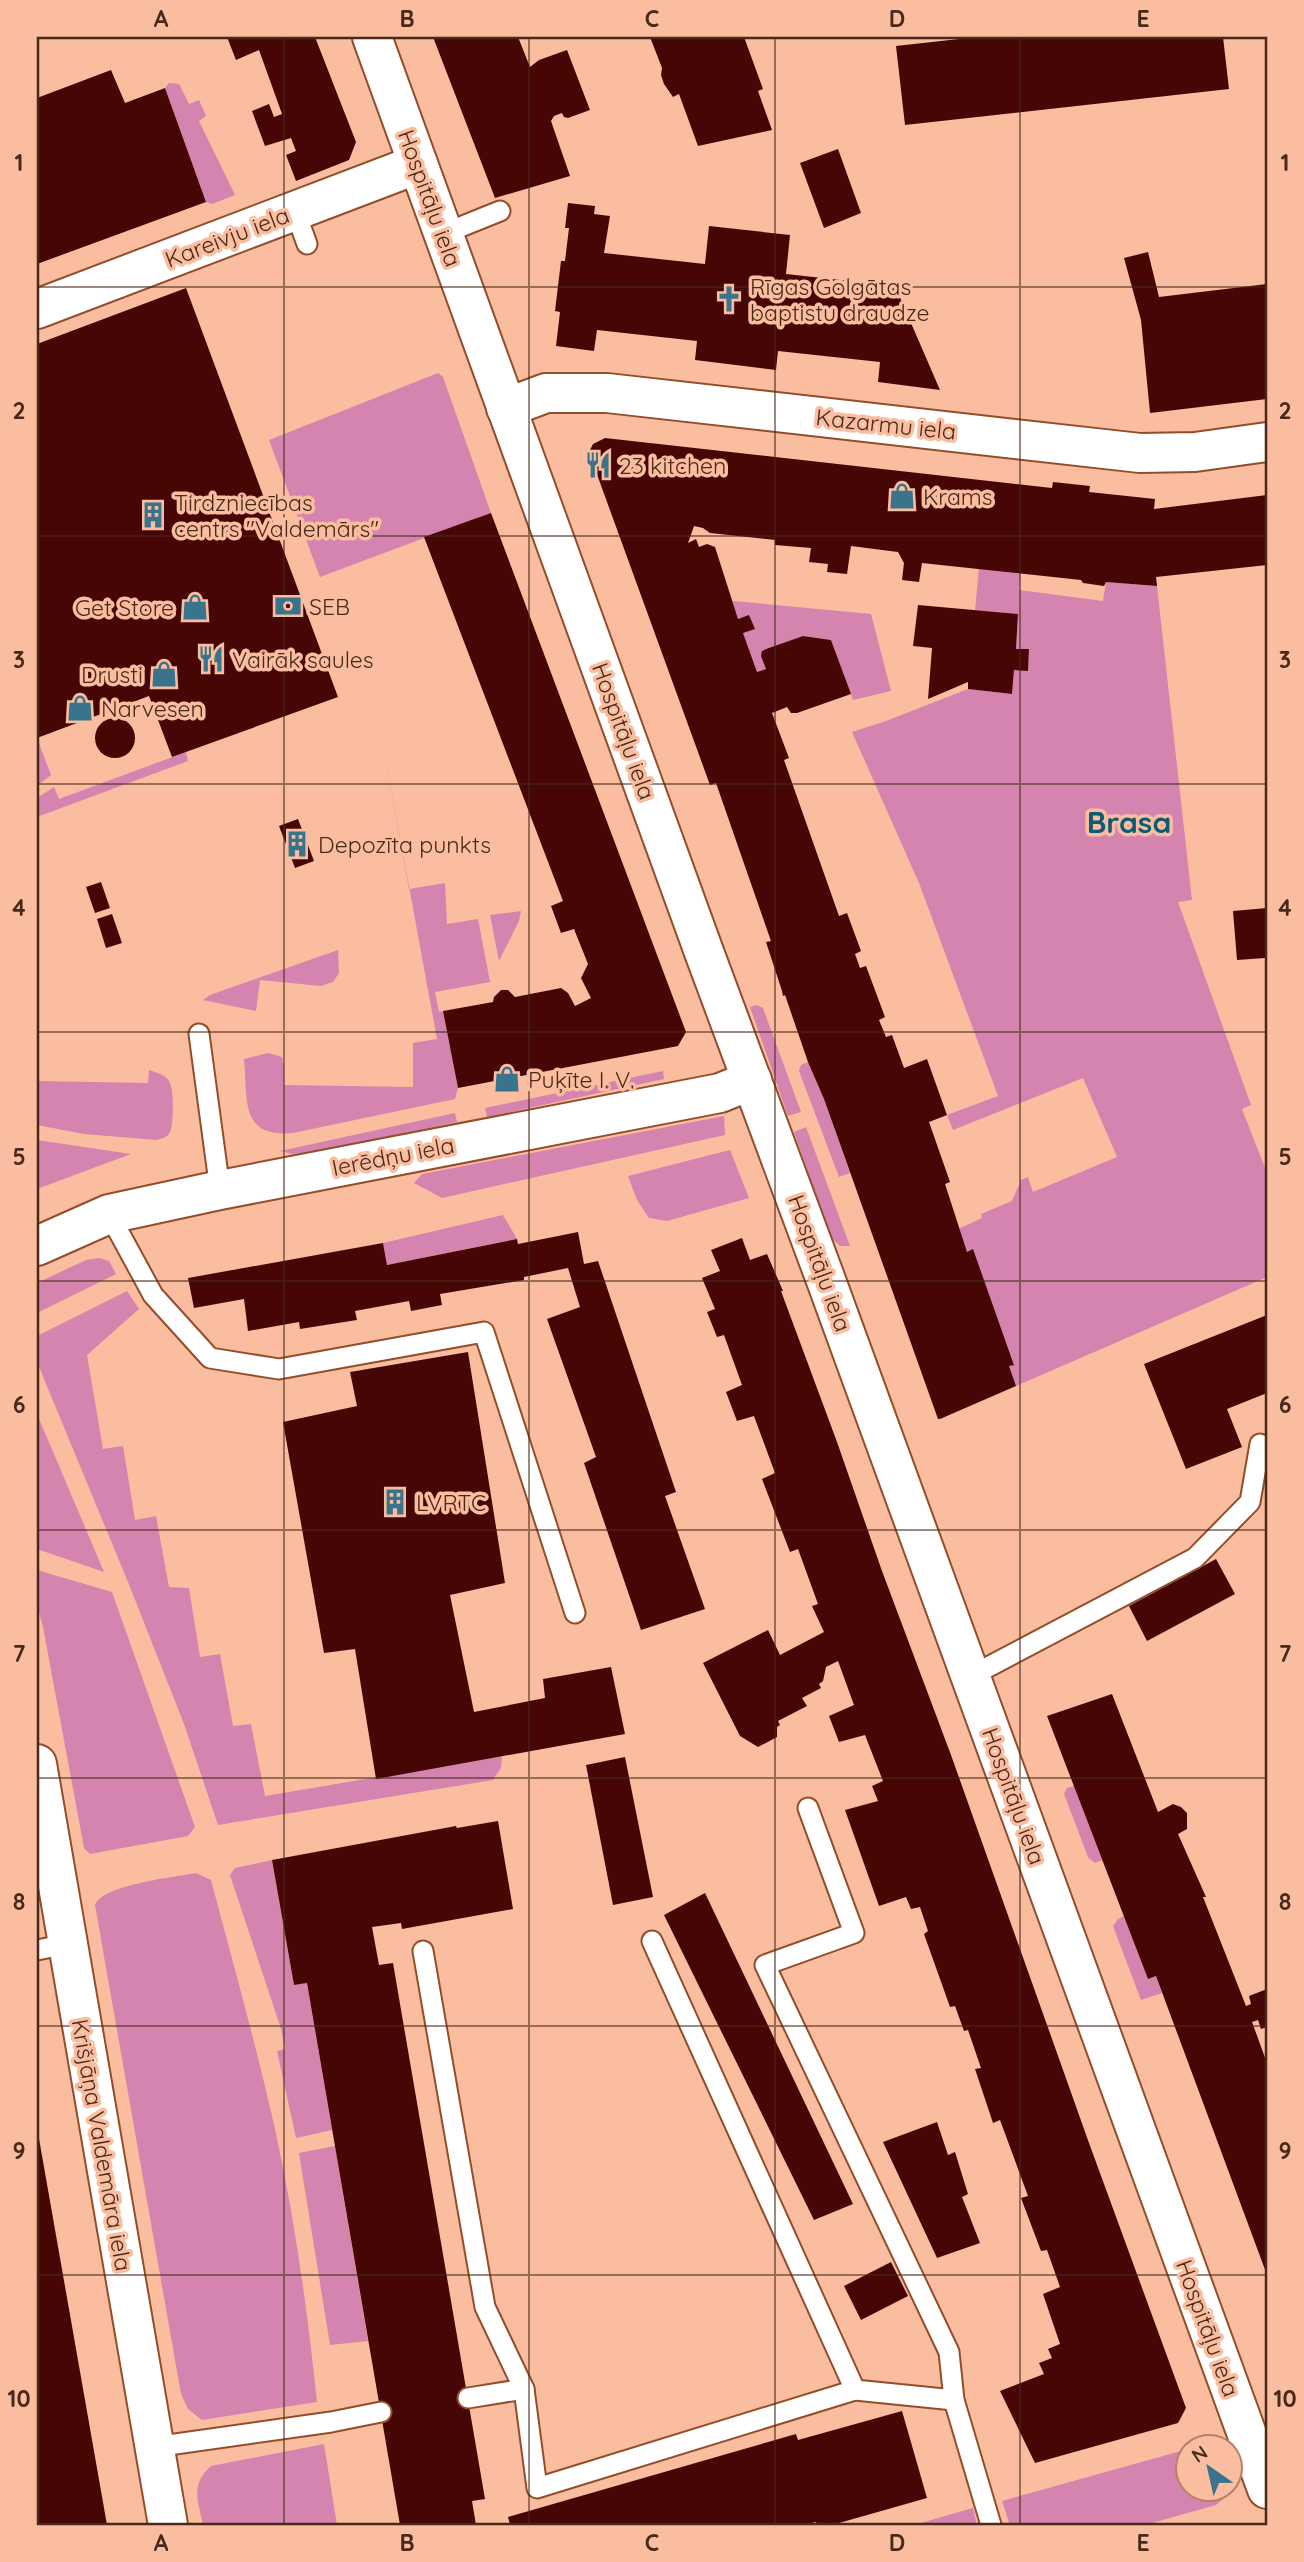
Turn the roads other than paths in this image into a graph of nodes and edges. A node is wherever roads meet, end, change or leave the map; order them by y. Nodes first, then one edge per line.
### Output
1 (372, 37) edge
2 (418, 164) junction
3 (500, 211) dead end
4 (443, 234) junction
5 (37, 309) edge
6 (506, 408) junction
7 (1267, 442) edge
8 (199, 1034) dead end
9 (752, 1080) junction
10 (220, 1190) junction
11 (109, 1214) junction
12 (37, 1246) edge
13 (1260, 1444) dead end
14 (575, 1613) dead end
15 (971, 1676) junction
16 (37, 1764) edge
17 (808, 1808) dead end
18 (652, 1941) dead end
19 (52, 1947) edge
20 (423, 1951) dead end
21 (524, 2389) junction
22 (855, 2390) junction
23 (468, 2398) dead end
24 (954, 2400) junction
25 (381, 2412) dead end
26 (154, 2448) junction
27 (1267, 2489) edge
28 (168, 2525) edge
29 (991, 2525) edge

1 - 2 street, Hospitāļu iela
2 - 4 street, Hospitāļu iela
2 - 5 street, Kareivju iela
3 - 4 lane
4 - 6 street, Hospitāļu iela
6 - 7 street, Kazarmu iela
6 - 9 street, Hospitāļu iela
8 - 10 lane
9 - 10 street, Ierēdņu iela
9 - 15 street, Hospitāļu iela
10 - 11 street, Ierēdņu iela
11 - 12 street, Ierēdņu iela
11 - 14 lane
13 - 15 lane
15 - 27 street, Hospitāļu iela
16 - 19 street, Krišjāņa Valdemāra iela
17 - 24 lane
18 - 22 lane
19 - 26 street, Krišjāņa Valdemāra iela
20 - 21 lane
21 - 22 lane
21 - 23 lane
22 - 24 lane
24 - 29 lane
25 - 26 lane
26 - 28 street, Krišjāņa Valdemāra iela

